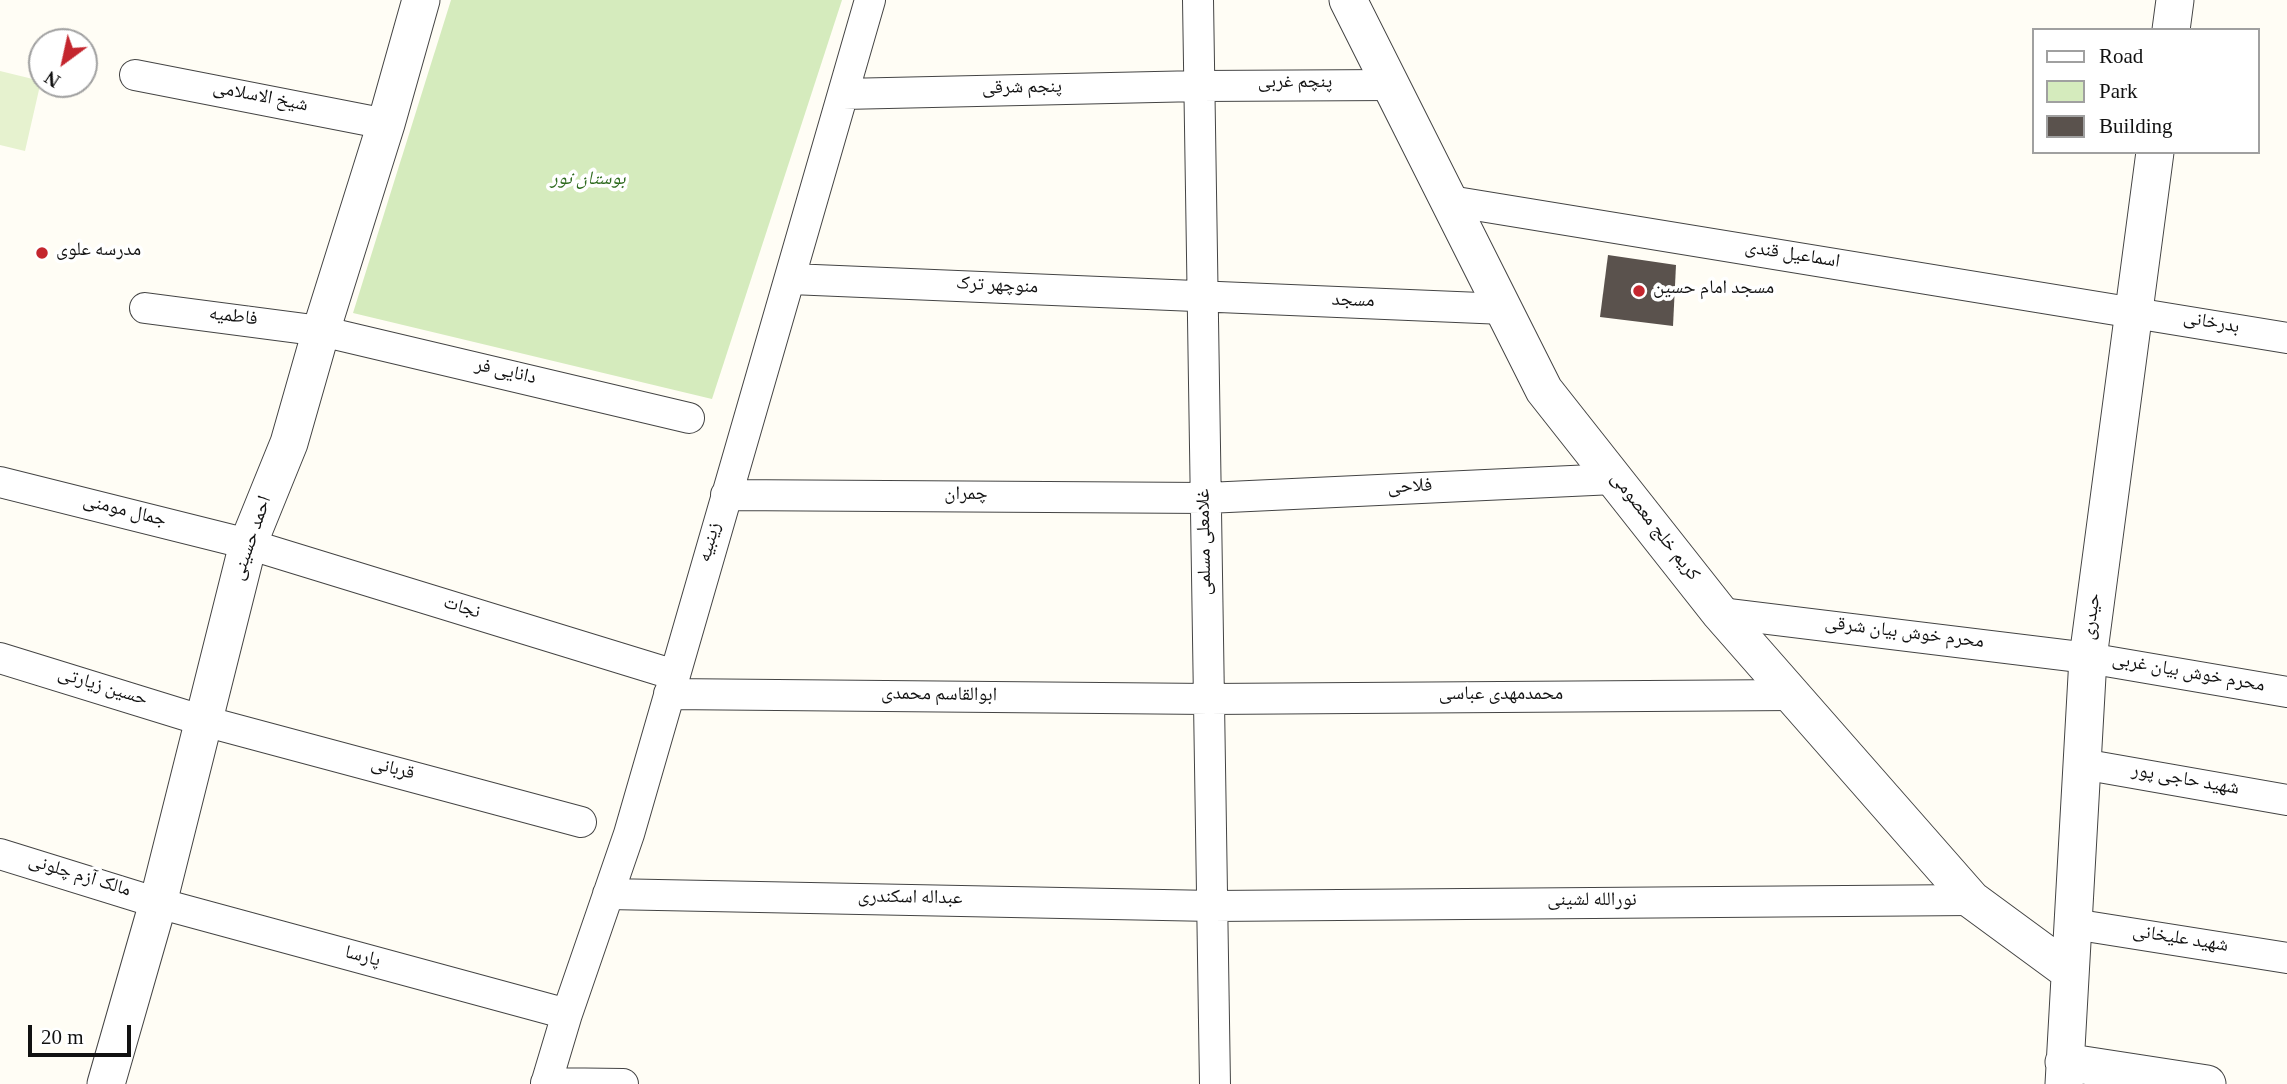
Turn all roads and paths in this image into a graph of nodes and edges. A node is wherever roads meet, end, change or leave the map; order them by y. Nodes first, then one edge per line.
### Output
1 (421, 0) edge
2 (870, 0) edge
3 (1198, 0) edge
4 (1348, 0) edge
5 (2175, 0) edge
6 (2171, 28) edge
7 (135, 75) dead end
8 (1390, 85) junction
9 (1200, 86) junction
10 (843, 94) junction
11 (386, 124) junction
12 (2155, 154) edge
13 (1450, 201) junction
14 (791, 278) junction
15 (1203, 298) junction
16 (145, 308) dead end
17 (1504, 309) junction
18 (2134, 312) junction
19 (321, 331) junction
20 (2287, 338) edge
21 (689, 418) dead end
22 (1614, 479) junction
23 (0, 482) edge
24 (726, 495) junction
25 (1207, 498) junction
26 (248, 544) junction
27 (1720, 613) junction
28 (0, 657) edge
29 (2088, 658) junction
30 (672, 685) junction
31 (2287, 692) edge
32 (1793, 695) junction
33 (1209, 699) junction
34 (204, 721) junction
35 (2082, 764) junction
36 (2287, 800) edge
37 (580, 822) dead end
38 (0, 854) edge
39 (608, 894) junction
40 (1972, 900) junction
41 (158, 903) junction
42 (1213, 906) junction
43 (2073, 924) junction
44 (2287, 958) edge
45 (2070, 972) junction
46 (566, 1014) junction
47 (2064, 1073) edge
48 (106, 1084) edge
49 (546, 1084) edge
50 (623, 1084) edge
51 (1215, 1084) edge
52 (2207, 1084) edge

1 - 11 street, احمد حسینی
2 - 10 street, زینبیه
3 - 9 street, غلامعلی مسلمی
4 - 8 street, کریم خلج معصومی
5 - 6 street
7 - 11 street, شیخ الاسلامی
8 - 9 street, پنچم غربی
8 - 13 street, کریم خلج معصومی
9 - 10 street, پنجم شرقی
9 - 15 street, غلامعلی مسلمی
10 - 14 street, زینبیه
11 - 19 street, احمد حسینی
12 - 18 street, حیدری
13 - 17 street, کریم خلج معصومی
13 - 18 street, اسماعیل قندی
14 - 15 street, منوچهر ترک
14 - 24 street, زینبیه
15 - 17 street, مسجد
15 - 25 street, غلامعلی مسلمی
16 - 19 street, فاطمیه
17 - 22 street, کریم خلج معصومی
18 - 20 street, بدرخانی
18 - 29 street, حیدری
19 - 21 street, دانایی فر
19 - 26 street, احمد حسینی
22 - 25 street, فلاحی
22 - 27 street, کریم خلج معصومی
23 - 26 street, جمال مومنی
24 - 25 street, چمران
24 - 30 street, زینبیه
25 - 33 street, غلامعلی مسلمی
26 - 30 street, نجات
26 - 34 street, احمد حسینی
27 - 29 street, محرم خوش بیان شرقی
27 - 32 street, کریم خلج معصومی
28 - 34 street, حسین زیارتی
29 - 31 street, محرم خوش بیان غربی
29 - 35 street, حیدری
30 - 33 street, ابوالقاسم محمدی
30 - 39 street, زینبیه
32 - 33 street, محمدمهدی عباسی
32 - 40 street, کریم خلج معصومی
33 - 42 street, غلامعلی مسلمی
34 - 37 street, قربانی
34 - 41 street, احمد حسینی
35 - 36 street, شهید حاجی پور
35 - 43 street, حیدری
38 - 41 street, مالک آزم چلونی
39 - 42 street, عبداله اسکندری
39 - 46 street, زینبیه
40 - 42 street, نورالله لشینی
40 - 45 street, کریم خلج معصومی
41 - 46 street, پارسا
41 - 48 street, احمد حسینی
42 - 51 street, غلامعلی مسلمی
43 - 44 street, شهید علیخانی
43 - 45 street, حیدری
45 - 47 street, حیدری
46 - 49 street, زینبیه
47 - 52 street
49 - 50 street

